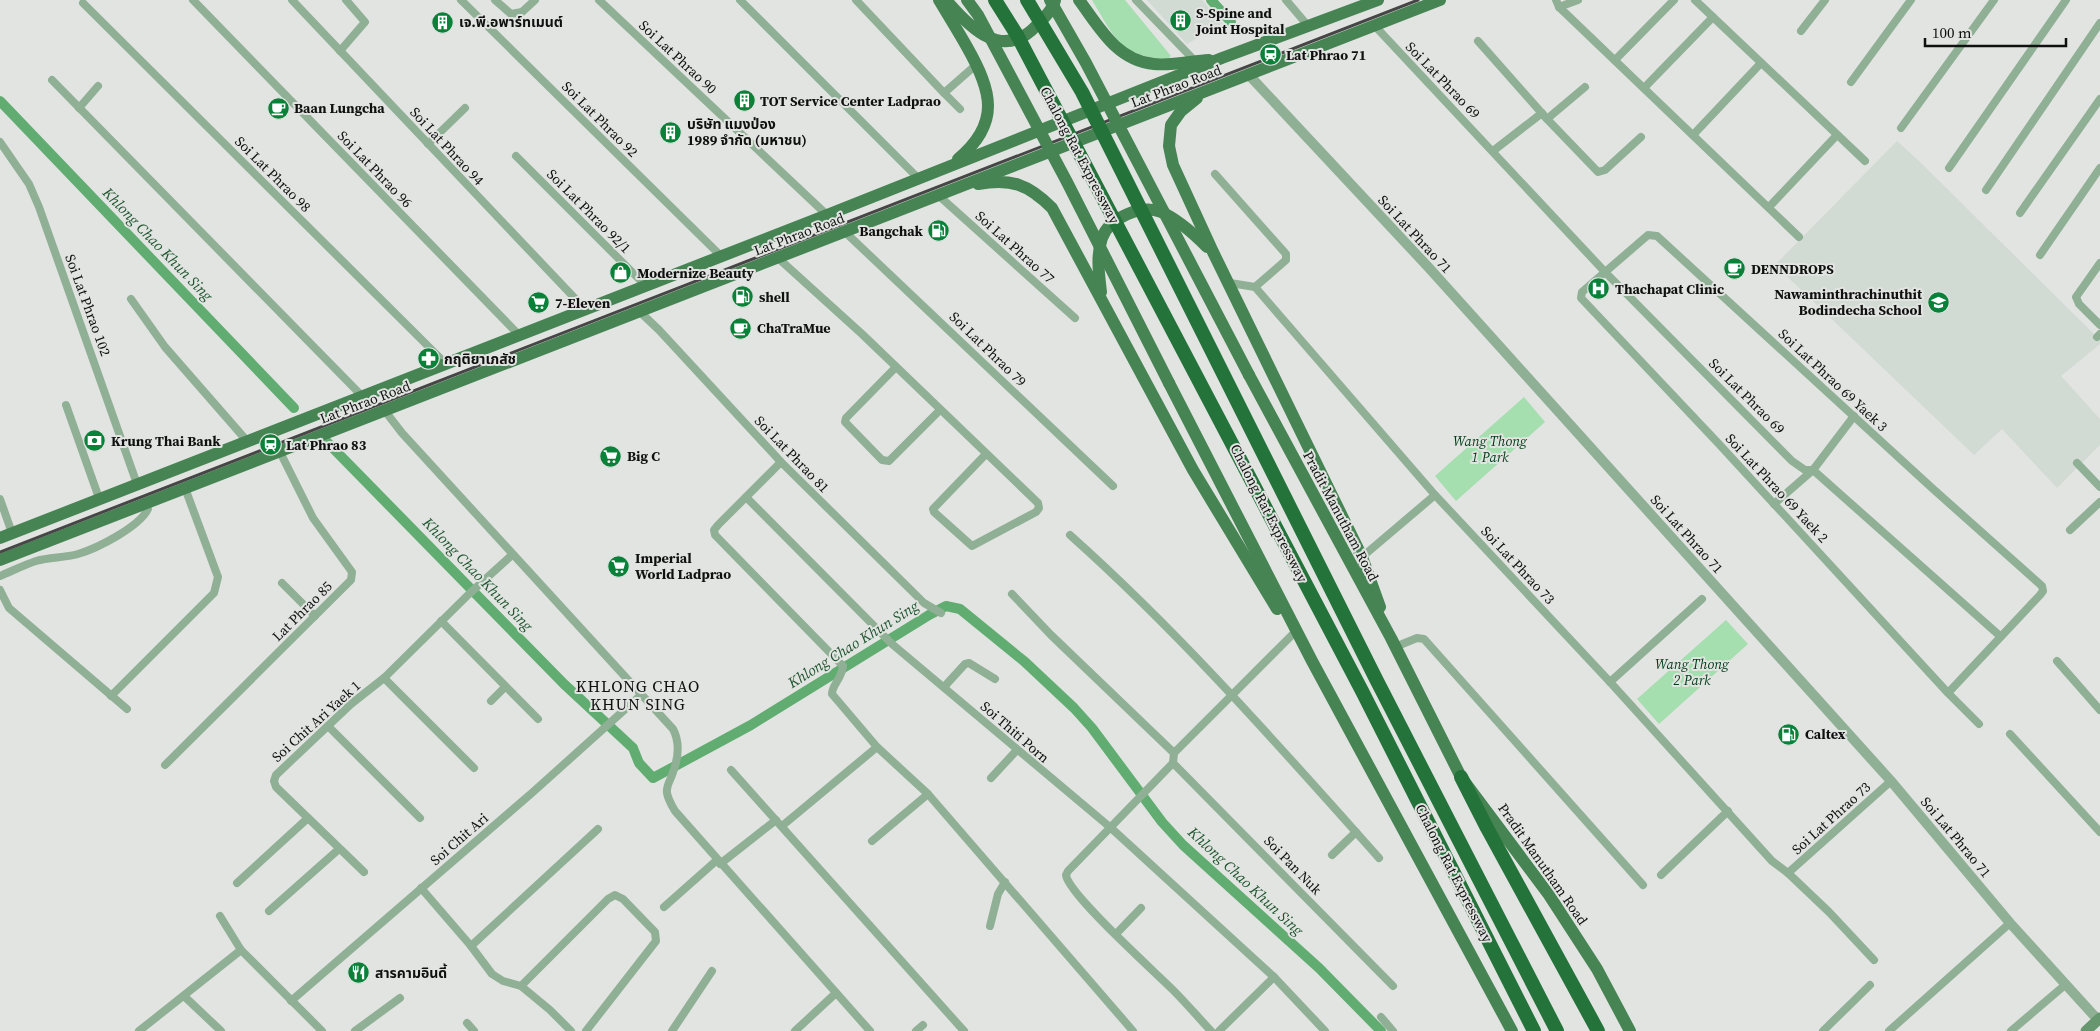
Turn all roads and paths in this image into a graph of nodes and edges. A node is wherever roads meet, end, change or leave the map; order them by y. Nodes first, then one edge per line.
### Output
1 (193, 0) edge
2 (292, 0) edge
3 (346, 0) edge
4 (461, 0) edge
5 (496, 0) edge
6 (535, 0) edge
7 (599, 0) edge
8 (740, 0) edge
9 (856, 0) edge
10 (939, 0) edge
11 (946, 0) edge
12 (967, 0) edge
13 (995, 0) edge
14 (1027, 0) edge
15 (1050, 0) edge
16 (1055, 0) edge
17 (1079, 0) edge
18 (1136, 0) edge
19 (1286, 0) edge
20 (1378, 0) edge
21 (1440, 0) edge
22 (1578, 0) edge
23 (1674, 0) edge
24 (1695, 0) edge
25 (1825, 0) edge
26 (1911, 0) edge
27 (1994, 0) edge
28 (2066, 0) edge
29 (83, 3) dead end
30 (1557, 4) edge
31 (1713, 17) junction
32 (2100, 22) edge
33 (1308, 26) junction
34 (1374, 26) junction
35 (1802, 31) dead end
36 (1478, 41) dead end
37 (340, 50) junction
38 (1222, 58) junction
39 (1615, 60) junction
40 (1195, 61) junction
41 (1761, 63) junction
42 (977, 64) junction
43 (1248, 74) junction
44 (52, 80) dead end
45 (1851, 82) dead end
46 (1224, 83) junction
47 (98, 86) dead end
48 (1585, 87) dead end
49 (1644, 88) junction
50 (944, 92) junction
51 (2100, 99) edge
52 (79, 108) junction
53 (465, 108) dead end
54 (960, 109) dead end
55 (1081, 114) junction
56 (1544, 116) junction
57 (1051, 126) junction
58 (1901, 128) dead end
59 (1090, 135) junction
60 (1693, 135) junction
61 (1837, 135) junction
62 (1641, 137) dead end
63 (0, 142) edge
64 (428, 144) junction
65 (1059, 147) junction
66 (1493, 151) junction
67 (516, 156) dead end
68 (1865, 162) dead end
69 (950, 166) junction
70 (1949, 168) dead end
71 (2100, 168) edge
72 (1214, 174) dead end
73 (918, 178) junction
74 (953, 189) junction
75 (1986, 190) dead end
76 (938, 195) junction
77 (1768, 206) junction
78 (2020, 212) dead end
79 (827, 215) junction
80 (845, 232) junction
81 (1799, 237) dead end
82 (1213, 252) junction
83 (2040, 255) dead end
84 (721, 256) junction
85 (778, 258) junction
86 (2100, 263) edge
87 (1606, 272) junction
88 (1230, 283) junction
89 (645, 285) junction
90 (1255, 287) junction
91 (131, 299) dead end
92 (1103, 302) junction
93 (584, 308) junction
94 (639, 312) junction
95 (1075, 318) dead end
96 (2100, 325) edge
97 (518, 334) junction
98 (445, 363) junction
99 (896, 367) junction
100 (362, 396) junction
101 (66, 405) dead end
102 (940, 410) junction
103 (385, 411) junction
104 (1854, 416) junction
105 (247, 441) junction
106 (280, 452) junction
107 (986, 454) junction
108 (780, 462) junction
109 (2078, 463) dead end
110 (1813, 470) junction
111 (137, 484) junction
112 (1113, 486) dead end
113 (2100, 487) edge
114 (185, 488) junction
115 (1435, 495) junction
116 (746, 497) junction
117 (99, 498) junction
118 (0, 499) edge
119 (2100, 502) edge
120 (146, 503) junction
121 (1774, 504) junction
122 (2070, 530) dead end
123 (6, 535) edge
124 (1070, 535) dead end
125 (512, 554) junction
126 (1362, 557) junction
127 (0, 560) edge
128 (0, 576) edge
129 (282, 583) dead end
130 (0, 590) edge
131 (1012, 594) dead end
132 (1702, 599) dead end
133 (941, 613) dead end
134 (315, 616) junction
135 (441, 621) junction
136 (1293, 634) junction
137 (2000, 636) junction
138 (1393, 642) junction
139 (1312, 661) junction
140 (2057, 662) dead end
141 (384, 678) junction
142 (995, 679) dead end
143 (1610, 682) junction
144 (505, 687) junction
145 (944, 687) junction
146 (1948, 693) junction
147 (111, 696) junction
148 (641, 696) junction
149 (1233, 696) junction
150 (491, 702) dead end
151 (127, 709) dead end
152 (2100, 710) edge
153 (538, 719) dead end
154 (1979, 724) dead end
155 (328, 726) junction
156 (2010, 734) dead end
157 (877, 747) junction
158 (1017, 750) junction
159 (1174, 753) junction
160 (1174, 763) junction
161 (165, 765) dead end
162 (474, 768) dead end
163 (731, 770) dead end
164 (1461, 777) junction
165 (992, 778) dead end
166 (1891, 781) junction
167 (928, 794) junction
168 (1728, 811) junction
169 (308, 818) junction
170 (420, 818) dead end
171 (776, 820) junction
172 (782, 826) junction
173 (1110, 828) junction
174 (598, 829) dead end
175 (1356, 832) junction
176 (2100, 832) edge
177 (872, 841) dead end
178 (339, 849) junction
179 (1332, 855) dead end
180 (1379, 858) dead end
181 (718, 862) junction
182 (364, 872) dead end
183 (1788, 873) junction
184 (1660, 876) dead end
185 (1005, 882) junction
186 (238, 883) dead end
187 (1643, 885) dead end
188 (421, 888) junction
189 (664, 907) dead end
190 (1141, 908) dead end
191 (269, 911) dead end
192 (220, 916) dead end
193 (2010, 923) junction
194 (990, 926) dead end
195 (1116, 934) junction
196 (471, 946) junction
197 (241, 950) junction
198 (1874, 960) dead end
199 (712, 971) dead end
200 (1274, 978) junction
201 (1870, 985) dead end
202 (2065, 985) junction
203 (521, 986) junction
204 (1393, 986) dead end
205 (836, 993) junction
206 (184, 996) junction
207 (400, 998) dead end
208 (291, 1000) junction
209 (1381, 1017) dead end
210 (2099, 1019) edge
211 (467, 1023) dead end
212 (923, 1025) dead end
213 (1828, 1029) edge
214 (139, 1031) edge
215 (221, 1031) edge
216 (322, 1031) edge
217 (354, 1031) edge
218 (474, 1031) edge
219 (571, 1031) edge
220 (586, 1031) edge
221 (672, 1031) edge
222 (795, 1031) edge
223 (870, 1031) edge
224 (916, 1031) edge
225 (964, 1031) edge
226 (1133, 1031) edge
227 (1212, 1031) edge
228 (1219, 1031) edge
229 (1325, 1031) edge
230 (1393, 1031) edge
231 (1512, 1031) edge
232 (1534, 1031) edge
233 (1557, 1031) edge
234 (1598, 1031) edge
235 (1630, 1031) edge
236 (1889, 1031) edge
237 (2011, 1031) edge
238 (2086, 1031) edge

1 - 97 street, Soi Lat Phrao 96
2 - 37 street, Soi Lat Phrao 94
3 - 37 street
4 - 84 street, Soi Lat Phrao 92
5 - 6 street
7 - 79 street, Soi Lat Phrao 90
8 - 73 street
9 - 50 street
10 - 42 main road
11 - 16 main road
12 - 139 main road, bridge
13 - 232 highway, Chalong Rat Expressway, bridge
14 - 233 highway, Chalong Rat Expressway, bridge
15 - 138 main road, Pradit Manutham Road, bridge
17 - 40 main road
18 - 40 street
19 - 33 street
20 - 33 main road, Lat Phrao Road
21 - 34 main road, Lat Phrao Road
22 - 30 street
23 - 39 street
24 - 31 street
25 - 35 street
26 - 45 street
27 - 58 street
28 - 70 street
29 - 98 street, Soi Lat Phrao 98
30 - 39 street
31 - 41 street
31 - 49 street
32 - 75 street
33 - 38 main road, Lat Phrao Road
34 - 43 main road, Lat Phrao Road
34 - 66 street, Soi Lat Phrao 69
36 - 56 street
37 - 64 street, Soi Lat Phrao 94
38 - 40 main road
38 - 55 main road, Lat Phrao Road
39 - 49 street
41 - 60 street
41 - 61 street
42 - 50 street
42 - 69 main road
43 - 46 main road, Lat Phrao Road
43 - 166 street, Soi Lat Phrao 71
44 - 52 street
46 - 59 main road, Lat Phrao Road
46 - 82 main road
47 - 52 street
48 - 56 street
49 - 60 street
50 - 54 street
51 - 78 street
52 - 100 street
53 - 64 street
55 - 57 main road, Lat Phrao Road
55 - 59 main road
56 - 62 street
56 - 66 street
57 - 65 main road
57 - 69 main road, Lat Phrao Road
59 - 65 main road, Lat Phrao Road
60 - 77 street
61 - 68 street
61 - 77 street
63 - 111 street, Soi Lat Phrao 102
64 - 93 street, Soi Lat Phrao 94
65 - 74 main road, Lat Phrao Road
66 - 87 street, Soi Lat Phrao 69
67 - 89 street, Soi Lat Phrao 92/1
69 - 73 main road, Lat Phrao Road
71 - 83 street
72 - 90 street
73 - 79 main road, Lat Phrao Road
74 - 76 main road, Lat Phrao Road
74 - 92 main road
76 - 80 main road, Lat Phrao Road
76 - 95 street, Soi Lat Phrao 77
77 - 81 street
79 - 84 main road, Lat Phrao Road
80 - 85 main road, Lat Phrao Road
80 - 112 street, Soi Lat Phrao 79
82 - 88 main road
82 - 92 main road
84 - 89 main road, Lat Phrao Road
85 - 94 main road, Lat Phrao Road
85 - 99 street
86 - 96 street
87 - 104 street, Soi Lat Phrao 69 Yaek 3
87 - 110 street, Soi Lat Phrao 69
87 - 121 street, Soi Lat Phrao 69 Yaek 2
88 - 90 street
88 - 126 main road
89 - 93 main road, Lat Phrao Road
90 - 115 street, Soi Lat Phrao 73
91 - 105 street
92 - 136 main road
93 - 97 main road, Lat Phrao Road
94 - 103 main road, Lat Phrao Road
94 - 108 street, Soi Lat Phrao 81
97 - 98 main road, Lat Phrao Road
98 - 100 main road, Lat Phrao Road
99 - 102 street
99 - 102 street
100 - 105 main road, Lat Phrao Road
101 - 117 street
102 - 107 street
103 - 106 main road, Lat Phrao Road
103 - 125 street
104 - 110 street
104 - 137 street, Soi Lat Phrao 69 Yaek 3
105 - 111 main road, Lat Phrao Road
106 - 114 main road, Lat Phrao Road
106 - 134 street, Lat Phrao 85
107 - 107 street
108 - 116 street
108 - 133 street, Soi Lat Phrao 81
109 - 113 street
110 - 121 street
110 - 137 street, Soi Lat Phrao 69
111 - 117 main road, Lat Phrao Road
114 - 120 main road, Lat Phrao Road
114 - 147 street
115 - 126 street
115 - 143 street, Soi Lat Phrao 73
116 - 145 street, Soi Thiti Porn
116 - 157 street
117 - 123 main road, Lat Phrao Road
118 - 123 street
119 - 122 street
120 - 127 main road, Lat Phrao Road
120 - 128 street
121 - 146 street, Soi Lat Phrao 69 Yaek 2
124 - 149 street
125 - 135 street, Soi Chit Ari Yaek 1
125 - 148 street
126 - 138 main road
129 - 134 street
130 - 147 street
131 - 159 street
132 - 143 street
134 - 161 street, Lat Phrao 85
135 - 141 street, Soi Chit Ari Yaek 1
135 - 144 street
136 - 139 main road
136 - 149 street
137 - 146 street
138 - 164 main road, Pradit Manutham Road
138 - 187 street
139 - 231 main road
140 - 152 street
141 - 155 street, Soi Chit Ari Yaek 1
141 - 162 street
142 - 145 street
143 - 168 street, Soi Lat Phrao 73
144 - 150 street
144 - 153 street
145 - 158 street, Soi Thiti Porn
146 - 154 street, Soi Lat Phrao 69 Yaek 2
147 - 151 street
148 - 181 street
148 - 188 street, Soi Chit Ari
149 - 159 street
149 - 175 street
155 - 169 street, Soi Chit Ari Yaek 1
155 - 170 street
156 - 176 street
157 - 167 street
157 - 172 street
158 - 165 street
158 - 173 street, Soi Thiti Porn
159 - 160 street
160 - 173 street
160 - 204 street, Soi Pan Nuk
163 - 171 street
164 - 234 highway
164 - 235 main road, Pradit Manutham Road
166 - 183 street, Soi Lat Phrao 73
166 - 193 street, Soi Lat Phrao 71
167 - 177 street
167 - 185 street
168 - 183 street, Soi Lat Phrao 73
168 - 184 street
169 - 178 street, Soi Chit Ari Yaek 1
169 - 186 street
171 - 172 street
171 - 181 street
172 - 225 street
173 - 195 street
173 - 200 street, Soi Thiti Porn
174 - 196 street
175 - 179 street
175 - 180 street
178 - 182 street, Soi Chit Ari Yaek 1
178 - 191 street
181 - 189 street
181 - 205 street
183 - 198 street, Soi Lat Phrao 73
185 - 194 street
185 - 226 street
188 - 196 street
188 - 208 street, Soi Chit Ari
190 - 195 street
192 - 197 street
193 - 202 street, Soi Lat Phrao 71
193 - 236 street
195 - 227 street
196 - 203 street
197 - 206 street
197 - 208 street
199 - 221 street
200 - 228 street
200 - 229 street
201 - 213 street
202 - 210 street, Soi Lat Phrao 71
202 - 237 street
203 - 219 street
203 - 220 street
205 - 222 street
205 - 223 street
206 - 214 street
206 - 215 street
207 - 217 street
208 - 216 street
209 - 230 street
210 - 238 main road
211 - 218 street
212 - 224 street

